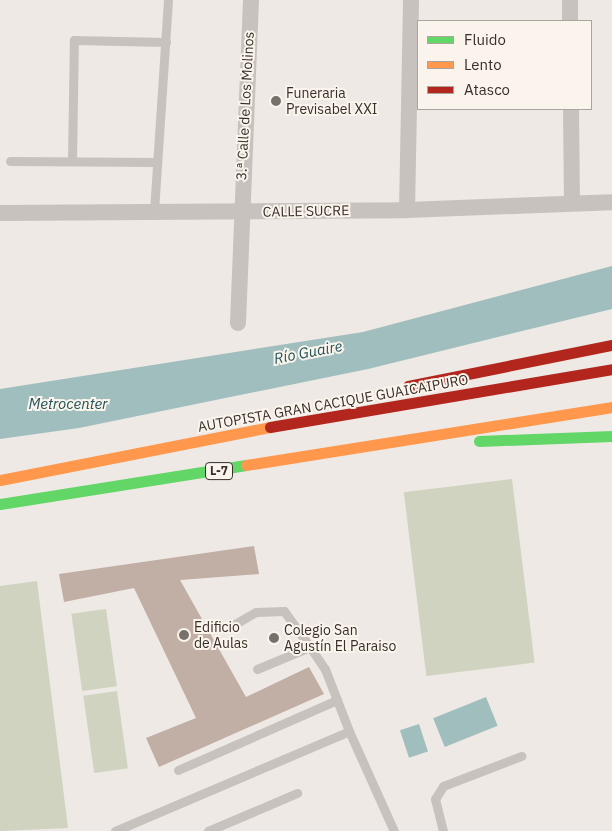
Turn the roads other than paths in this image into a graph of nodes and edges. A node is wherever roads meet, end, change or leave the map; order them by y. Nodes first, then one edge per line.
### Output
1 (168, 0) edge
2 (251, 0) edge
3 (411, 0) edge
4 (570, 0) edge
5 (570, 20) edge
6 (166, 42) junction
7 (571, 110) edge
8 (10, 161) dead end
9 (72, 161) junction
10 (157, 162) junction
11 (572, 202) junction
12 (612, 202) edge
13 (407, 210) junction
14 (154, 211) junction
15 (239, 212) junction
16 (0, 213) edge
17 (238, 324) dead end
18 (612, 345) edge
19 (612, 368) edge
20 (398, 389) dead end
21 (352, 399) dead end
22 (612, 407) edge
23 (288, 423) junction
24 (438, 436) junction
25 (612, 436) edge
26 (0, 480) edge
27 (0, 504) edge
28 (235, 624) dead end
29 (310, 647) junction
30 (257, 669) dead end
31 (337, 700) junction
32 (349, 731) junction
33 (521, 756) dead end
34 (178, 770) dead end
35 (297, 793) dead end
36 (115, 831) edge
37 (208, 831) edge
38 (394, 831) edge
39 (444, 831) edge

1 - 6 lane
2 - 15 street, 3.ª Calle de Los Molinos
3 - 13 street
4 - 5 street
6 - 9 lane
6 - 10 lane
7 - 11 street
8 - 9 lane
9 - 10 lane
10 - 14 lane
11 - 12 street, CALLE SUCRE
11 - 13 street, CALLE SUCRE
13 - 15 street, CALLE SUCRE
14 - 15 street, CALLE SUCRE
14 - 16 street, CALLE SUCRE
15 - 17 street, 3.ª Calle de Los Molinos
18 - 20 highway
19 - 23 highway, AUTOPISTA GRAN CACIQUE GUAICAIPURO
21 - 23 highway
22 - 24 highway, L-7
23 - 26 highway, AUTOPISTA GRAN CACIQUE GUAICAIPURO
24 - 25 highway
24 - 27 highway, L-7
28 - 29 lane
29 - 30 lane
29 - 31 lane
31 - 32 lane
31 - 34 lane
32 - 36 lane
32 - 38 lane
33 - 39 lane
35 - 37 lane

